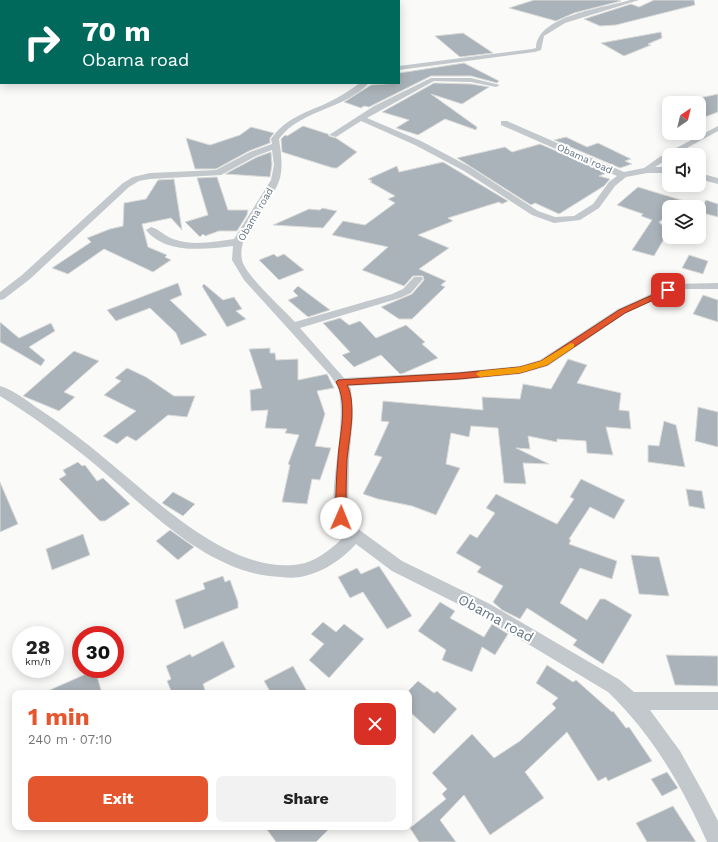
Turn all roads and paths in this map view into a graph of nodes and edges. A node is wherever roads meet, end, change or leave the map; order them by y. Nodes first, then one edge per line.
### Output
1 (636, 0) edge
2 (400, 68) edge
3 (363, 84) edge
4 (496, 85) dead end
5 (361, 118) junction
6 (504, 123) dead end
7 (718, 128) edge
8 (333, 136) dead end
9 (275, 146) junction
10 (647, 170) junction
11 (662, 170) edge
12 (623, 175) junction
13 (706, 178) edge
14 (718, 181) edge
15 (151, 230) dead end
16 (238, 242) junction
17 (418, 279) dead end
18 (718, 286) edge
19 (0, 297) edge
20 (293, 326) junction
21 (341, 382) junction
22 (0, 390) edge
23 (354, 535) junction
24 (631, 701) junction
25 (718, 701) edge
26 (717, 842) edge

1 - 2 street
3 - 9 street
4 - 5 street
5 - 8 street
5 - 12 street
6 - 12 street, Obama road
7 - 10 street
9 - 16 street, Obama road
9 - 19 street
10 - 11 street, Obama road
10 - 12 street, Obama road
13 - 14 street
15 - 16 street
16 - 20 street, Obama road
17 - 20 street
18 - 21 street
20 - 21 street, Obama road
21 - 23 street, Obama road
22 - 23 street
23 - 24 street, Obama road
24 - 25 street
24 - 26 street, Obama road

